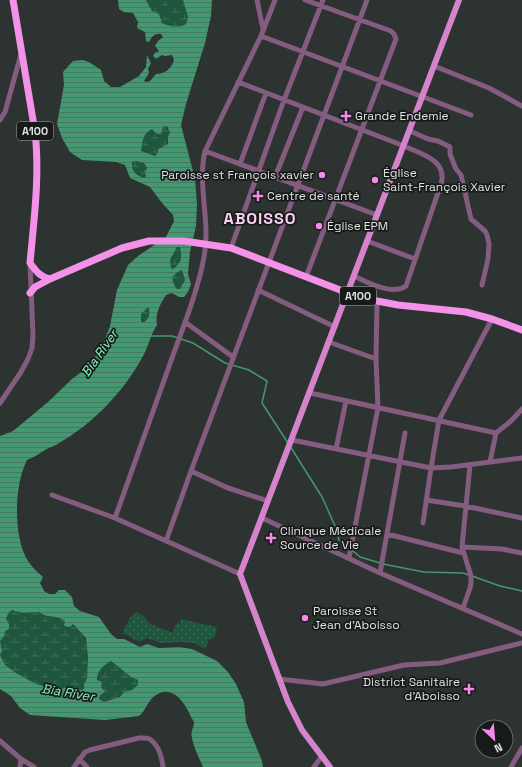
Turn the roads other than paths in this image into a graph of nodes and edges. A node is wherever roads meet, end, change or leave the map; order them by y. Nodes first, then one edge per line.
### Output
1 (13, 0) edge
2 (257, 0) edge
3 (275, 0) edge
4 (305, 0) edge
5 (323, 0) edge
6 (367, 0) edge
7 (459, 0) edge
8 (321, 6) junction
9 (360, 20) junction
10 (263, 30) junction
11 (260, 36) junction
12 (303, 52) junction
13 (21, 53) junction
14 (434, 66) junction
15 (342, 67) junction
16 (379, 81) junction
17 (238, 82) junction
18 (266, 93) junction
19 (422, 97) junction
20 (284, 100) junction
21 (522, 106) edge
22 (303, 107) junction
23 (324, 115) junction
24 (471, 115) dead end
25 (0, 120) edge
26 (361, 130) junction
27 (410, 131) junction
28 (404, 146) junction
29 (205, 151) junction
30 (240, 164) junction
31 (260, 171) junction
32 (275, 177) junction
33 (298, 186) junction
34 (336, 200) junction
35 (377, 215) junction
36 (368, 241) junction
37 (203, 243) junction
38 (231, 248) junction
39 (415, 259) junction
40 (30, 263) junction
41 (269, 263) junction
42 (354, 276) junction
43 (306, 277) junction
44 (50, 279) junction
45 (482, 285) dead end
46 (258, 290) junction
47 (30, 293) junction
48 (348, 293) junction
49 (377, 301) junction
50 (492, 319) junction
51 (185, 322) junction
52 (335, 327) junction
53 (522, 330) edge
54 (329, 342) junction
55 (233, 357) junction
56 (376, 359) junction
57 (310, 393) junction
58 (346, 401) junction
59 (0, 403) edge
60 (378, 408) junction
61 (522, 409) edge
62 (439, 420) junction
63 (405, 433) dead end
64 (496, 434) junction
65 (292, 440) junction
66 (336, 449) junction
67 (368, 455) junction
68 (522, 458) edge
69 (400, 461) junction
70 (490, 462) junction
71 (470, 465) junction
72 (430, 468) junction
73 (191, 471) junction
74 (52, 495) dead end
75 (426, 500) junction
76 (268, 501) junction
77 (465, 506) junction
78 (115, 518) junction
79 (262, 518) junction
80 (522, 518) edge
81 (424, 523) dead end
82 (387, 534) junction
83 (166, 541) junction
84 (463, 550) junction
85 (522, 553) edge
86 (349, 558) junction
87 (380, 573) junction
88 (240, 574) junction
89 (462, 608) junction
90 (522, 634) edge
91 (522, 643) edge
92 (279, 679) junction
93 (0, 741) edge
94 (522, 748) edge
95 (322, 756) junction
96 (21, 759) junction
97 (79, 759) junction
98 (20, 767) edge
99 (34, 767) edge
100 (74, 767) edge
101 (87, 767) edge
102 (163, 767) edge
103 (314, 767) edge
104 (330, 767) edge
105 (512, 767) edge

1 - 13 highway, A100
2 - 10 street
3 - 10 street
4 - 8 street
5 - 8 street
6 - 9 street
7 - 14 main road
8 - 9 street
8 - 12 street
9 - 15 street
9 - 16 street
10 - 11 street
11 - 12 street
11 - 17 street
12 - 15 street
12 - 20 street
13 - 25 street
13 - 40 highway, A100
14 - 19 main road
14 - 21 street
15 - 16 street
15 - 23 street
16 - 19 street
16 - 26 street
17 - 18 street
17 - 29 street
18 - 20 street
18 - 30 street
19 - 24 street
19 - 27 main road
20 - 22 street
20 - 31 street
22 - 23 street
22 - 32 street
23 - 26 street
23 - 33 street
26 - 28 street
26 - 34 street
27 - 28 main road
27 - 45 street
28 - 35 main road
28 - 39 street
29 - 30 street
29 - 37 street
30 - 31 street
31 - 32 street
31 - 38 street
32 - 33 street
33 - 34 street
33 - 41 street
34 - 35 street
34 - 43 street
35 - 36 main road
36 - 39 street
36 - 42 main road
37 - 38 highway, A100
37 - 44 highway, A100
37 - 51 street
38 - 41 highway, A100
39 - 42 street
40 - 44 highway
40 - 47 street
41 - 43 highway, A100
41 - 46 street
42 - 48 main road
43 - 48 highway, A100
44 - 47 highway
46 - 52 street
46 - 55 street
47 - 59 street
48 - 49 highway, A100
48 - 52 main road
49 - 50 highway, A100
49 - 56 street
50 - 53 highway, A100
50 - 62 street
51 - 55 street
51 - 78 street
52 - 54 main road
54 - 56 street
54 - 57 main road
55 - 73 street
56 - 60 street
57 - 58 street
57 - 65 main road
58 - 60 street
58 - 66 street
60 - 62 street
60 - 67 street
61 - 64 street
62 - 64 street
62 - 72 street
63 - 69 street
64 - 70 street
65 - 66 street
65 - 76 main road
66 - 67 street
67 - 69 street
67 - 86 street
68 - 70 street
69 - 72 street
69 - 82 street
70 - 71 street
71 - 72 street
71 - 77 street
72 - 75 street
73 - 76 street
73 - 83 street
74 - 78 street
75 - 77 street
75 - 81 street
76 - 79 main road
77 - 80 street
77 - 84 street
78 - 83 street
79 - 86 street
79 - 88 main road
82 - 84 street
82 - 87 street
83 - 88 street
84 - 85 street
84 - 89 street
86 - 87 street
87 - 89 street
88 - 92 main road
89 - 90 street
91 - 92 street
92 - 95 main road
93 - 96 street
94 - 105 street
95 - 103 street
95 - 104 main road
96 - 98 street
96 - 99 street
97 - 100 street
97 - 101 street
97 - 102 street

